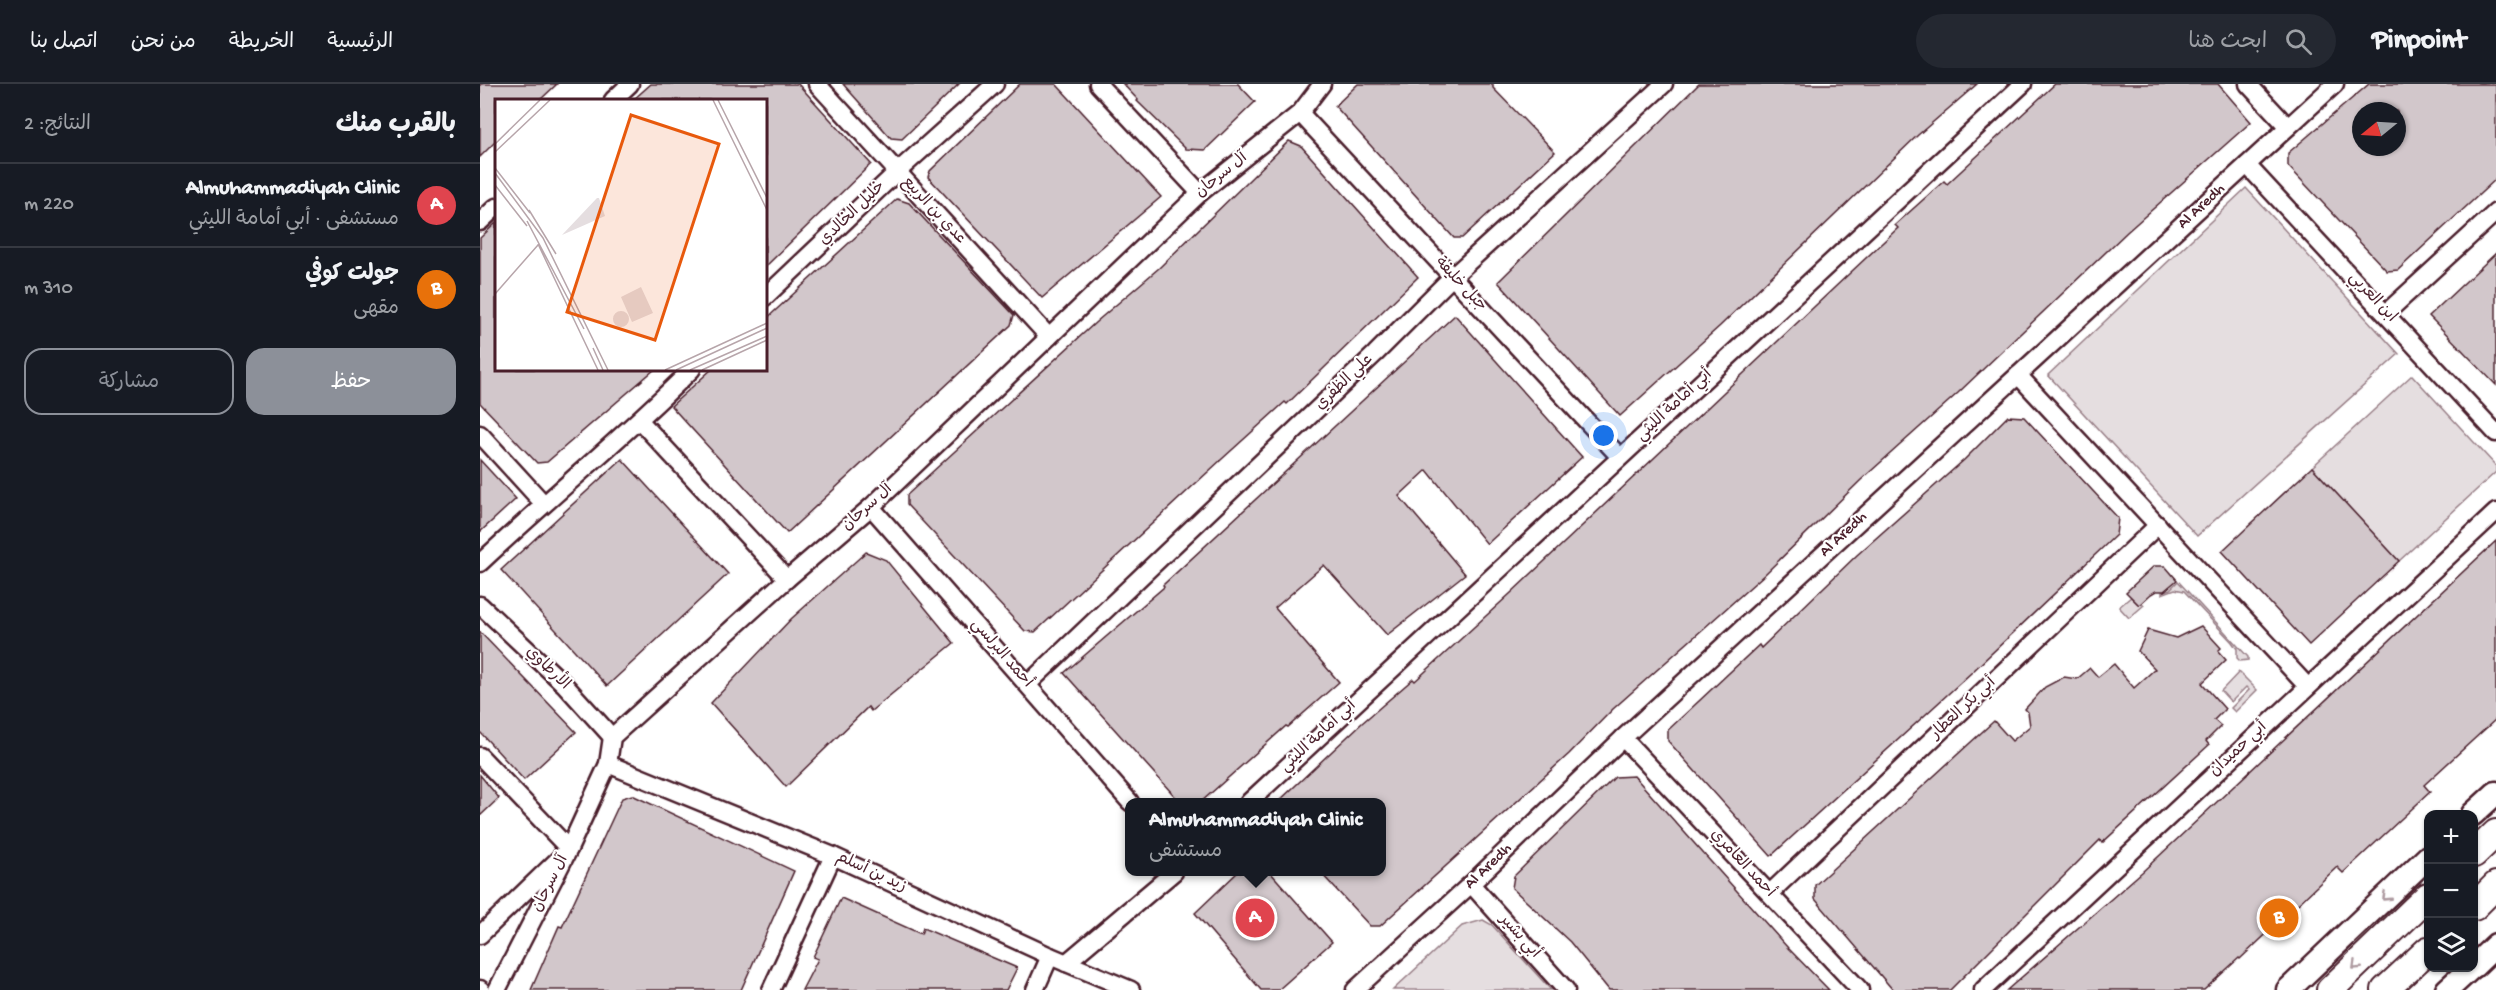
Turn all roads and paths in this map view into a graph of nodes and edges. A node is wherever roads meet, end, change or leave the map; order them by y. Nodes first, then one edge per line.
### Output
1 (630, 84) edge
2 (817, 84) edge
3 (995, 84) edge
4 (1098, 84) edge
5 (1322, 84) edge
6 (1664, 84) edge
7 (2023, 84) edge
8 (2248, 84) edge
9 (2335, 84) edge
10 (614, 99) edge
11 (1300, 113) junction
12 (2288, 127) junction
13 (2247, 165) junction
14 (897, 172) junction
15 (1200, 193) junction
16 (495, 208) edge
17 (2496, 212) edge
18 (480, 222) edge
19 (1452, 277) junction
20 (766, 295) edge
21 (2386, 313) junction
22 (1049, 337) junction
23 (691, 370) edge
24 (2018, 375) junction
25 (640, 421) junction
26 (2496, 433) edge
27 (480, 434) edge
28 (1620, 456) junction
29 (543, 503) junction
30 (871, 507) junction
31 (2496, 512) edge
32 (2158, 525) junction
33 (480, 563) edge
34 (787, 579) junction
35 (481, 608) edge
36 (1028, 684) junction
37 (2307, 686) junction
38 (612, 737) junction
39 (1623, 738) junction
40 (480, 756) edge
41 (608, 764) junction
42 (2496, 793) edge
43 (1127, 798) edge
44 (1253, 798) edge
45 (2477, 810) edge
46 (2496, 833) edge
47 (569, 849) junction
48 (2478, 850) edge
49 (833, 856) junction
50 (2424, 861) edge
51 (1169, 876) edge
52 (1472, 884) junction
53 (2496, 885) edge
54 (1770, 893) junction
55 (2424, 900) edge
56 (2478, 903) edge
57 (480, 935) edge
58 (2496, 945) edge
59 (2424, 954) edge
60 (1050, 956) junction
61 (2478, 962) edge
62 (1066, 963) junction
63 (2467, 972) edge
64 (497, 990) edge
65 (771, 990) edge
66 (1035, 990) edge
67 (1131, 990) edge
68 (1355, 990) edge
69 (1566, 990) edge
70 (1860, 990) edge
71 (1983, 990) edge
72 (2288, 990) edge
73 (2330, 990) edge
74 (2385, 990) edge
75 (2447, 990) edge

1 - 10 street
2 - 14 street, عدي بن الربيع
3 - 14 street, خليل الخالدي
4 - 15 street
5 - 11 street, آل سرحان
6 - 19 street, علي الظفري
7 - 28 street, أبي أمامة الليثي
8 - 12 street
9 - 12 street, Al Aredh
11 - 15 street, آل سرحان
11 - 19 street, جبل خليفة
12 - 13 street, Al Aredh
13 - 21 street, ابن العربي
13 - 24 street, Al Aredh
14 - 20 street, خليل الخالدي
14 - 22 street, عدي بن الربيع
15 - 22 street, آل سرحان
16 - 18 street
17 - 21 street
19 - 28 street, جبل خليفة
19 - 36 street, علي الظفري
21 - 26 street, ابن العربي
22 - 30 street, آل سرحان
23 - 25 street
24 - 32 street
24 - 39 street, Al Aredh
25 - 29 street
25 - 34 street
27 - 29 street
28 - 44 street, أبي أمامة الليثي
29 - 33 street
30 - 34 street, آل سرحان
30 - 36 street, أحمد البرلسي
31 - 37 street, أبي حميدان
32 - 37 street
32 - 54 street, أبي بكر العطار
34 - 38 street, آل سرحان
35 - 38 street, الأرطاوي
36 - 43 street, أحمد البرلسي
37 - 71 street, أبي حميدان
38 - 41 street, آل سرحان
39 - 52 street, Al Aredh
39 - 54 street, أحمد العامري
40 - 47 street
41 - 47 street, آل سرحان
41 - 49 street, زيد بن أسلم
42 - 45 main road
46 - 48 main road
47 - 57 street
47 - 64 street, آل سرحان
49 - 60 street, زيد بن أسلم
49 - 65 street
50 -> 72 main road
51 - 62 street
52 - 68 street, Al Aredh
52 - 69 street, أبي بشير
53 - 56 main road
54 - 70 street, أحمد العامري
55 -> 73 main road
58 - 61 main road
59 - 74 main road
60 - 62 street, زيد بن أسلم
60 - 66 street
62 - 67 street, زيد بن أسلم
63 - 75 main road

